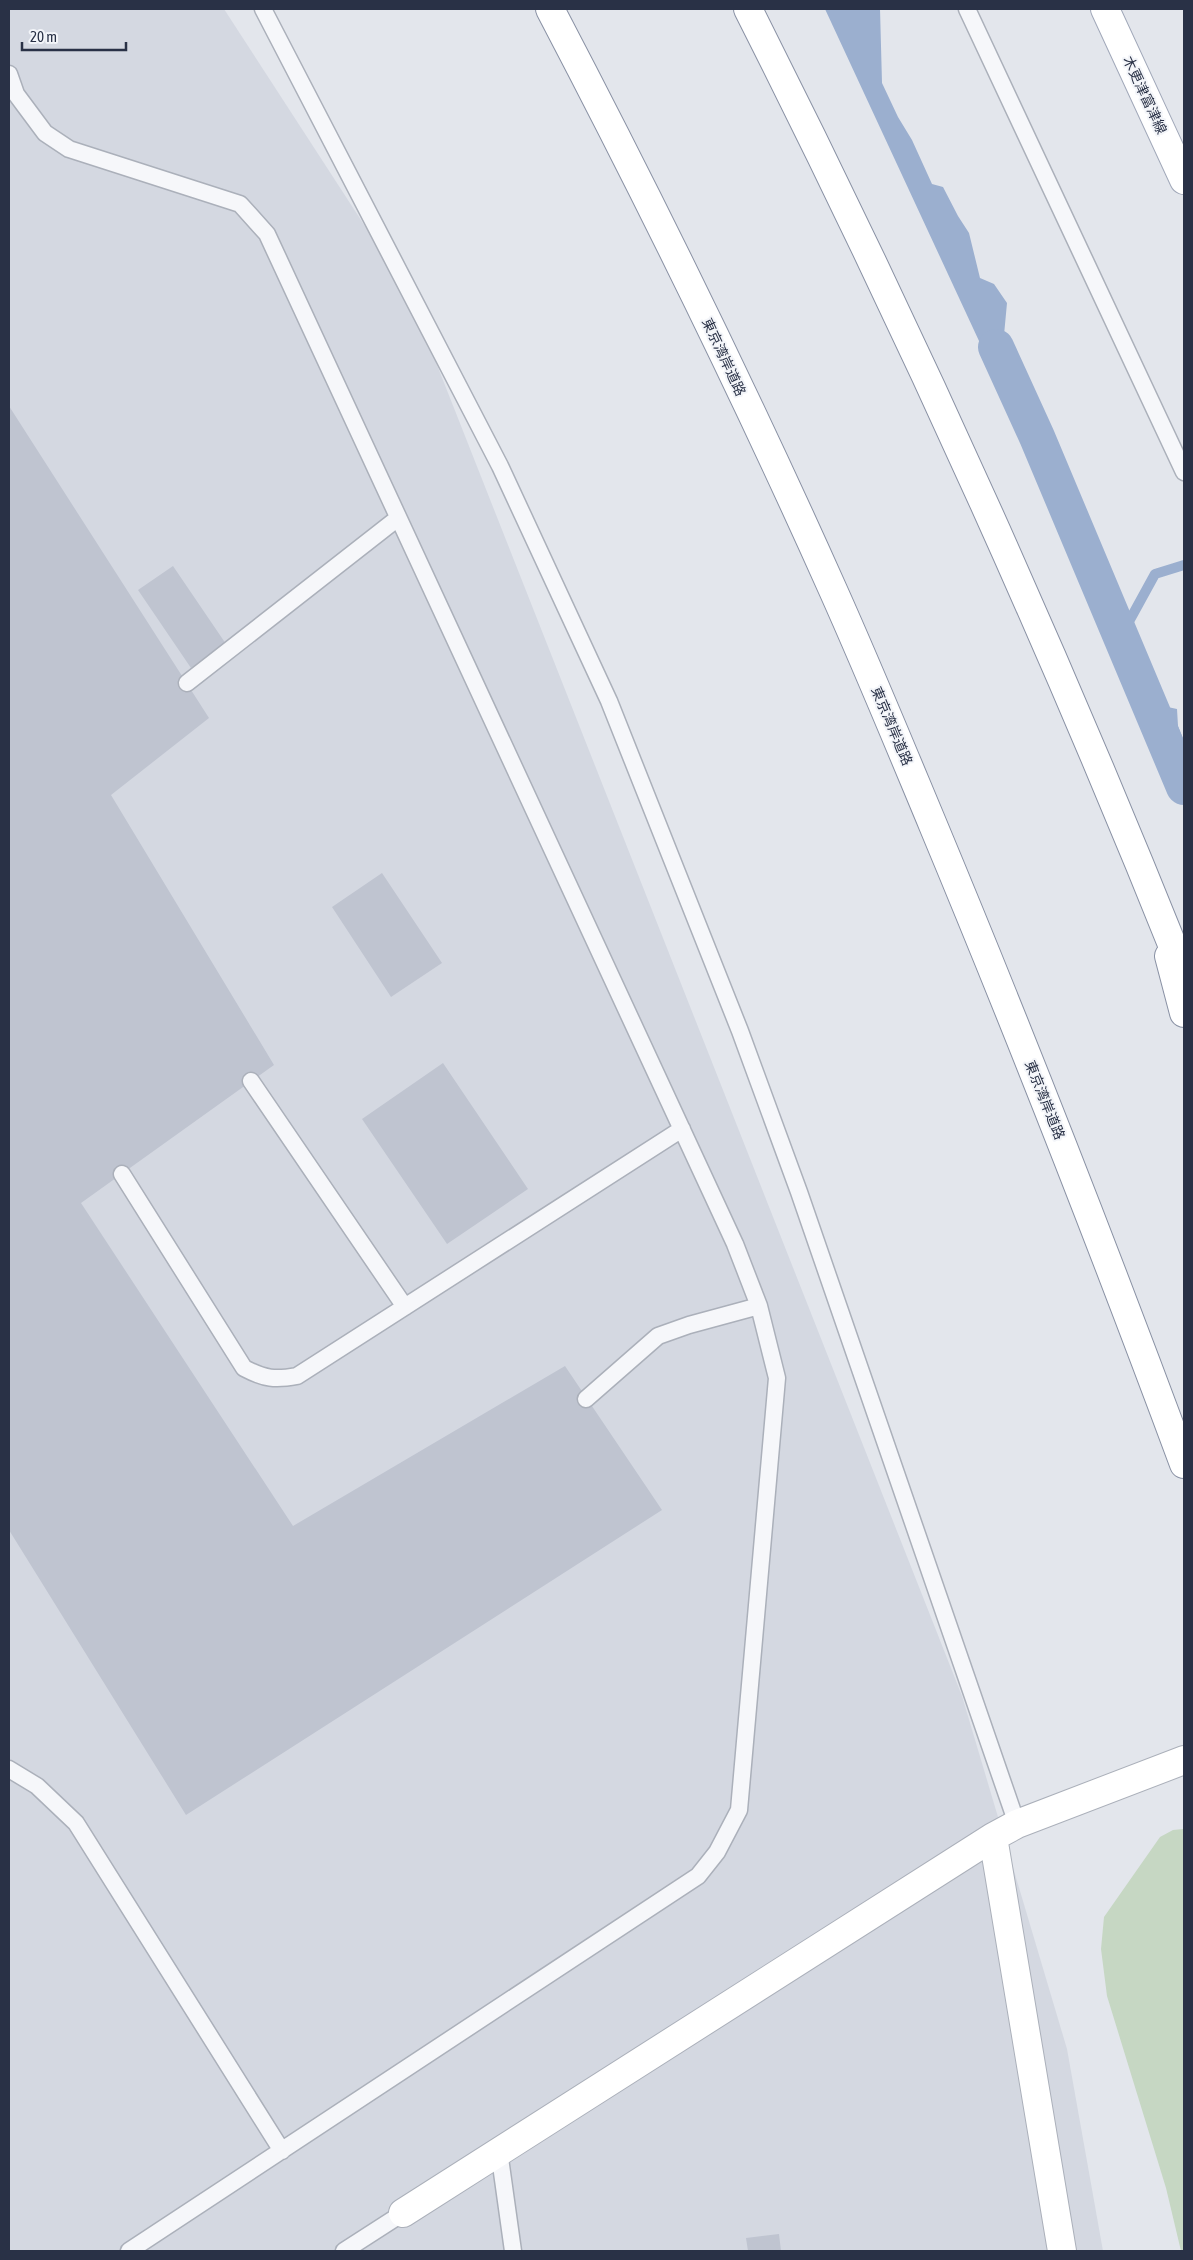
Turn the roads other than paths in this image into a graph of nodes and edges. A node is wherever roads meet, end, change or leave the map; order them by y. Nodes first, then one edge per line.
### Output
1 (263, 9) edge
2 (550, 9) edge
3 (748, 9) edge
4 (967, 9) edge
5 (1105, 9) edge
6 (9, 74) edge
7 (1184, 180) edge
8 (1184, 472) edge
9 (398, 518) junction
10 (186, 683) dead end
11 (1155, 901) junction
12 (1184, 974) edge
13 (1184, 1013) edge
14 (251, 1081) dead end
15 (682, 1129) junction
16 (122, 1174) dead end
17 (759, 1306) junction
18 (405, 1307) junction
19 (586, 1399) dead end
20 (1184, 1464) edge
21 (1184, 1760) edge
22 (9, 1769) edge
23 (1017, 1824) junction
24 (993, 1837) junction
25 (282, 2151) junction
26 (499, 2152) junction
27 (403, 2213) joint
28 (129, 2251) edge
29 (344, 2251) edge
30 (513, 2251) edge
31 (1062, 2251) edge

1 - 23 lane
2 - 20 main road, 東京湾岸道路
3 - 11 main road
4 - 8 lane
5 - 7 main road, 木更津富津線
6 - 9 lane
9 - 10 lane
9 - 15 lane
11 - 12 main road
11 - 13 main road
14 - 18 lane
15 - 17 lane
15 - 18 lane
16 - 18 lane
17 - 19 lane
17 - 25 lane
21 - 23 main road
22 - 25 lane
23 - 24 main road
24 - 26 main road
24 - 31 main road
25 - 28 lane
26 - 27 main road
26 - 30 lane
27 - 29 lane

